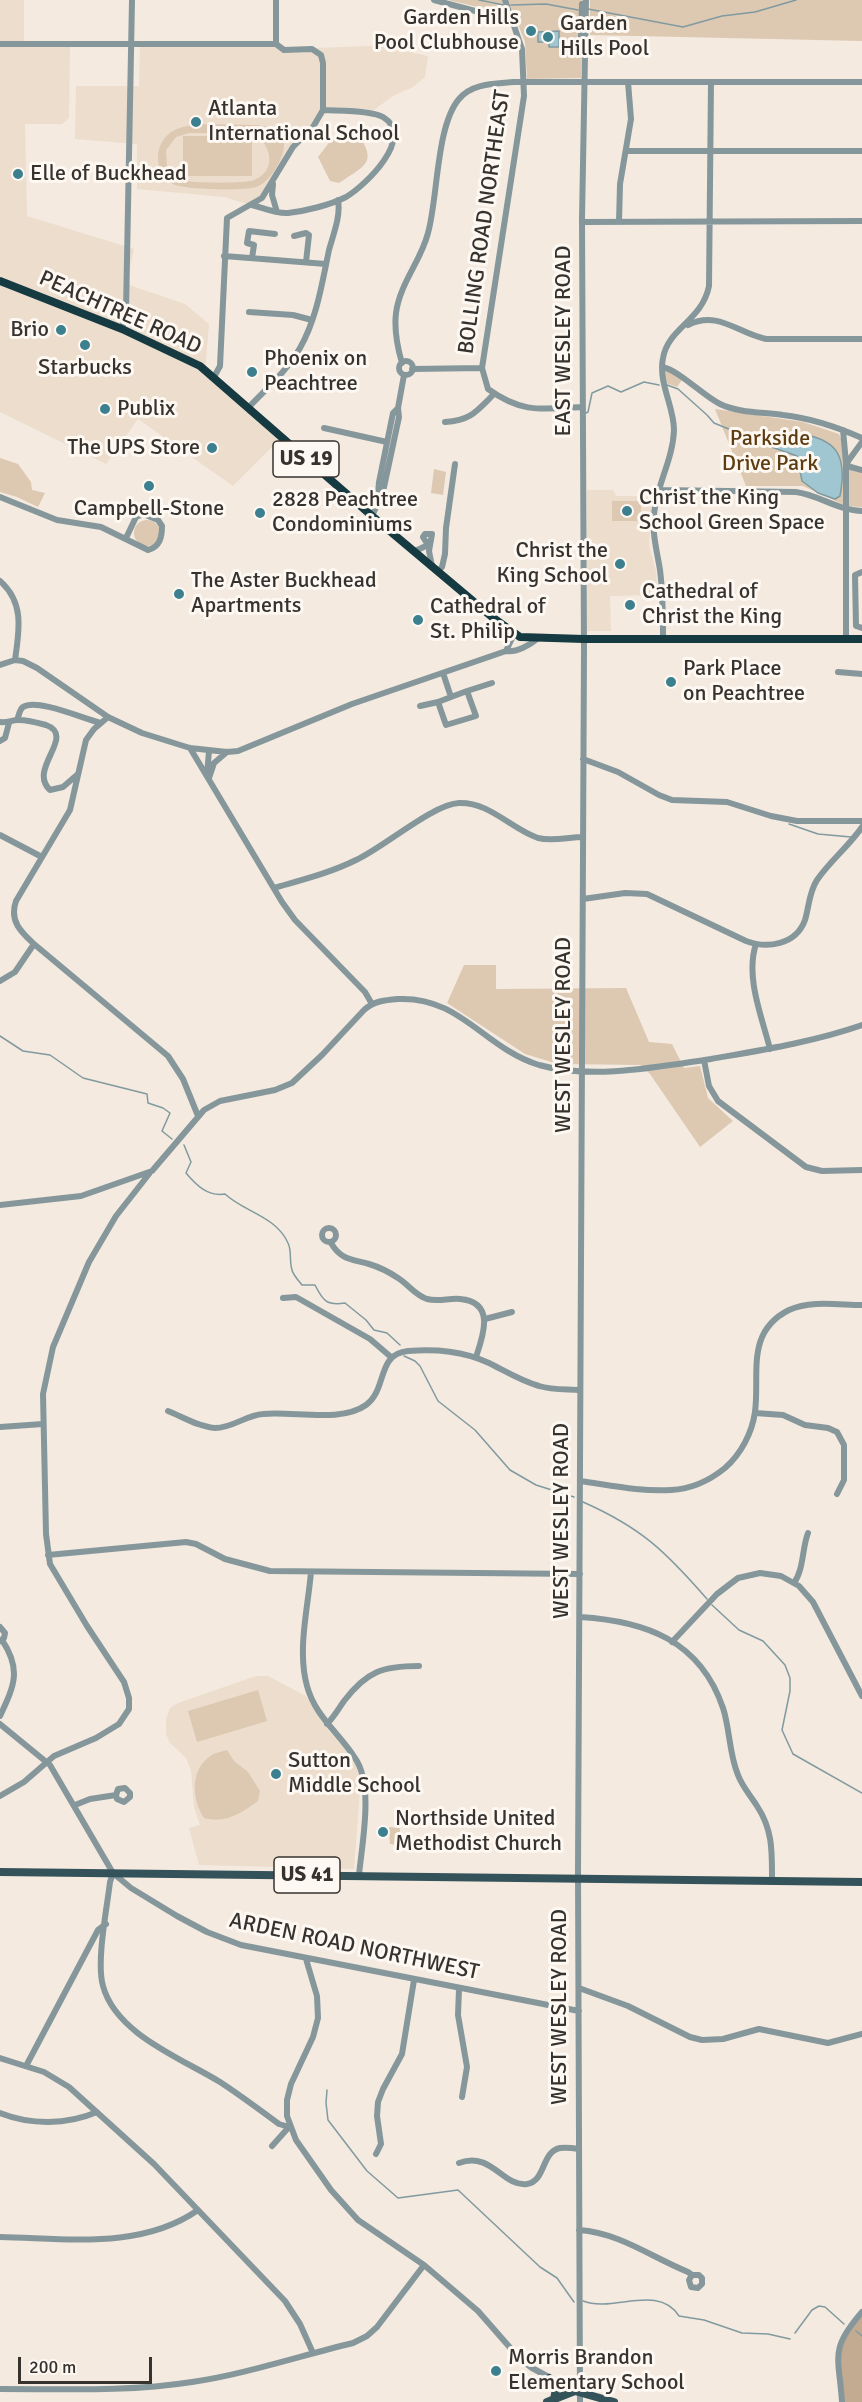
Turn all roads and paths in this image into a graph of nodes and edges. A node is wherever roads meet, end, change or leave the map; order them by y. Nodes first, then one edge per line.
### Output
1 (132, 0) edge
2 (276, 0) edge
3 (434, 0) edge
4 (505, 0) edge
5 (584, 0) edge
6 (513, 21) junction
7 (0, 44) edge
8 (131, 44) junction
9 (276, 44) junction
10 (524, 82) junction
11 (583, 82) junction
12 (628, 82) junction
13 (711, 82) junction
14 (862, 82) edge
15 (323, 110) junction
16 (710, 151) junction
17 (862, 151) edge
18 (627, 152) junction
19 (275, 178) junction
20 (338, 200) junction
21 (251, 205) junction
22 (277, 212) junction
23 (862, 221) edge
24 (582, 222) junction
25 (619, 222) junction
26 (710, 222) junction
27 (275, 234) dead end
28 (294, 236) dead end
29 (224, 256) junction
30 (252, 258) junction
31 (306, 262) junction
32 (326, 264) junction
33 (0, 281) edge
34 (249, 312) dead end
35 (312, 320) junction
36 (684, 326) junction
37 (122, 329) junction
38 (862, 339) edge
39 (402, 363) junction
40 (662, 367) junction
41 (482, 368) junction
42 (412, 369) junction
43 (404, 375) junction
44 (214, 377) junction
45 (492, 396) dead end
46 (582, 407) junction
47 (248, 408) junction
48 (398, 408) junction
49 (445, 422) dead end
50 (324, 428) dead end
51 (843, 430) junction
52 (862, 440) edge
53 (387, 442) junction
54 (387, 460) junction
55 (455, 464) dead end
56 (846, 465) junction
57 (862, 470) edge
58 (659, 490) junction
59 (0, 497) edge
60 (846, 510) junction
61 (862, 512) edge
62 (372, 516) junction
63 (126, 538) junction
64 (415, 551) junction
65 (435, 569) junction
66 (862, 572) edge
67 (0, 581) edge
68 (846, 581) junction
69 (855, 582) junction
70 (846, 591) junction
71 (856, 592) junction
72 (862, 628) edge
73 (514, 634) junction
74 (542, 639) junction
75 (584, 639) junction
76 (663, 639) junction
77 (846, 639) junction
78 (862, 639) edge
79 (506, 651) junction
80 (15, 660) junction
81 (0, 665) edge
82 (838, 672) dead end
83 (443, 673) junction
84 (862, 674) edge
85 (492, 683) dead end
86 (467, 692) junction
87 (451, 697) junction
88 (438, 702) junction
89 (420, 706) dead end
90 (108, 717) junction
91 (17, 720) junction
92 (0, 722) edge
93 (9, 723) junction
94 (101, 723) junction
95 (0, 741) edge
96 (190, 748) junction
97 (208, 750) junction
98 (227, 752) junction
99 (583, 759) junction
100 (78, 774) junction
101 (207, 775) junction
102 (862, 821) edge
103 (862, 827) edge
104 (0, 835) edge
105 (583, 837) junction
106 (42, 857) junction
107 (274, 888) junction
108 (583, 899) junction
109 (34, 944) junction
110 (756, 944) junction
111 (0, 981) edge
112 (372, 1004) junction
113 (862, 1025) edge
114 (770, 1049) junction
115 (704, 1060) junction
116 (582, 1070) junction
117 (198, 1116) junction
118 (862, 1170) edge
119 (152, 1171) junction
120 (0, 1205) edge
121 (330, 1243) dead end
122 (283, 1298) dead end
123 (862, 1305) edge
124 (512, 1312) dead end
125 (485, 1319) junction
126 (391, 1357) junction
127 (476, 1358) junction
128 (580, 1390) junction
129 (168, 1411) dead end
130 (755, 1413) junction
131 (43, 1424) junction
132 (0, 1427) edge
133 (580, 1481) junction
134 (837, 1494) dead end
135 (808, 1533) dead end
136 (48, 1555) junction
137 (311, 1572) junction
138 (580, 1574) junction
139 (794, 1582) junction
140 (580, 1617) junction
141 (0, 1627) edge
142 (1, 1641) edge
143 (672, 1642) junction
144 (419, 1666) dead end
145 (862, 1696) edge
146 (0, 1716) edge
147 (0, 1724) edge
148 (327, 1724) junction
149 (47, 1761) junction
150 (116, 1795) dead end
151 (0, 1796) edge
152 (75, 1805) junction
153 (0, 1872) edge
154 (113, 1873) junction
155 (359, 1875) junction
156 (578, 1877) junction
157 (772, 1880) junction
158 (862, 1882) edge
159 (105, 1924) junction
160 (306, 1959) junction
161 (414, 1980) junction
162 (579, 1988) junction
163 (459, 1989) junction
164 (579, 2011) junction
165 (862, 2034) edge
166 (0, 2058) edge
167 (26, 2066) junction
168 (462, 2097) dead end
169 (98, 2112) junction
170 (0, 2113) edge
171 (289, 2127) junction
172 (272, 2146) dead end
173 (579, 2149) junction
174 (376, 2154) dead end
175 (459, 2163) dead end
176 (198, 2210) junction
177 (579, 2230) junction
178 (0, 2237) edge
179 (424, 2265) junction
180 (692, 2276) dead end
181 (862, 2312) edge
182 (314, 2353) junction
183 (549, 2378) junction
184 (0, 2389) edge
185 (577, 2391) junction
186 (551, 2400) edge
187 (580, 2402) edge
188 (614, 2402) edge
189 (842, 2402) edge

1 - 8 street
2 - 9 street
3 - 6 street
4 - 6 street, BOLLING ROAD NORTHEAST
5 - 11 street, EAST WESLEY ROAD
6 - 10 street, BOLLING ROAD NORTHEAST
7 - 8 street
8 - 9 street
8 - 37 street
9 - 15 street
10 - 11 street
10 - 39 street
10 - 41 street, BOLLING ROAD NORTHEAST
11 - 12 street
11 - 24 street, EAST WESLEY ROAD
12 - 13 street
12 - 18 street
13 - 14 street
13 - 16 street
15 - 19 street
15 - 20 street
16 - 17 street
16 - 18 street
16 - 26 street
18 - 25 street
19 - 21 street
19 - 22 street
20 - 22 street
20 - 32 street
21 - 22 street
21 - 29 street
23 - 26 street
24 - 25 street
24 - 46 street, EAST WESLEY ROAD
25 - 26 street
26 - 36 street
27 - 30 street
28 - 31 street
29 - 30 street
29 - 44 street
30 - 31 street
31 - 32 street
32 - 35 street
33 - 37 highway, PEACHTREE ROAD / US 19
34 - 35 street
35 - 47 street
36 - 38 street
36 - 40 street
37 - 44 highway, PEACHTREE ROAD / US 19
39 - 42 street
39 - 43 street
40 - 51 street
40 - 58 street
41 - 42 street
41 - 46 street
42 - 43 street
43 - 48 street
44 - 47 highway, PEACHTREE ROAD / US 19
45 - 49 street
46 - 75 street, EAST WESLEY ROAD
47 - 62 highway, US 19
48 - 53 street
48 - 54 street
50 - 53 street
51 - 52 street
51 - 56 street
52 - 56 street
53 - 54 street
54 - 62 street
55 - 65 street
56 - 57 street
56 - 60 street
58 - 60 street
58 - 76 street
59 - 63 street
60 - 61 street
60 - 68 street
62 - 64 highway, US 19
63 - 63 street
64 - 65 highway, US 19
64 - 65 street
65 - 73 highway, US 19
66 - 69 street
67 - 80 street
68 - 69 street
68 - 70 street
69 - 71 street
70 - 71 street
70 - 77 street
71 - 72 street
73 - 74 highway, US 19
73 - 79 street
74 - 75 highway, US 19
74 - 79 street
75 - 76 highway, US 19
75 - 99 street, WEST WESLEY ROAD
76 - 77 highway, US 19
77 - 78 highway, US 19
79 - 83 street
80 - 81 street
80 - 90 street
82 - 84 street
83 - 87 street
83 - 98 street
85 - 86 street
86 - 87 street
86 - 88 street
87 - 88 street
88 - 89 street
90 - 94 street
90 - 96 street
91 - 93 street
91 - 94 street
91 - 100 street
92 - 93 street
93 - 95 street
94 - 100 street
96 - 97 street
96 - 101 street
97 - 98 street
97 - 101 street
98 - 101 street
99 - 102 street
99 - 105 street, WEST WESLEY ROAD
100 - 106 street
101 - 107 street
103 - 110 street
104 - 106 street
105 - 107 street
105 - 108 street, WEST WESLEY ROAD
106 - 109 street
107 - 112 street
108 - 110 street
108 - 116 street, WEST WESLEY ROAD
109 - 111 street
109 - 117 street
110 - 114 street
112 - 116 street
112 - 117 street
113 - 114 street
114 - 115 street
115 - 116 street
115 - 118 street
116 - 128 street, WEST WESLEY ROAD
117 - 119 street
119 - 120 street
119 - 131 street
121 - 125 street
122 - 126 street
123 - 130 street
124 - 125 street
125 - 127 street
126 - 127 street
126 - 129 street
127 - 128 street
128 - 133 street, WEST WESLEY ROAD
130 - 133 street
130 - 134 street
131 - 132 street
131 - 136 street
133 - 138 street, WEST WESLEY ROAD
135 - 139 street
136 - 137 street
136 - 149 street
137 - 138 street
137 - 148 street
138 - 140 street, WEST WESLEY ROAD
139 - 143 street
139 - 145 street
140 - 143 street
140 - 156 street, WEST WESLEY ROAD
141 - 142 street
142 - 146 street
143 - 157 street
144 - 148 street
147 - 149 street, ARDEN ROAD NORTHWEST
148 - 155 street
149 - 151 street
149 - 152 street, ARDEN ROAD NORTHWEST
150 - 152 street
152 - 154 street, ARDEN ROAD NORTHWEST
153 - 154 main road, US 41
154 - 155 main road, US 41
154 - 159 street
154 - 160 street, ARDEN ROAD NORTHWEST
155 - 156 main road, US 41
156 - 157 main road, US 41
156 - 162 street, WEST WESLEY ROAD
157 - 158 main road, US 41
159 - 167 street
159 - 171 street
160 - 161 street, ARDEN ROAD NORTHWEST
160 - 171 street
161 - 163 street, ARDEN ROAD NORTHWEST
161 - 174 street
162 - 164 street, WEST WESLEY ROAD
162 - 165 street
163 - 164 street, ARDEN ROAD NORTHWEST
163 - 168 street
164 - 173 street, WEST WESLEY ROAD
166 - 167 street
167 - 169 street
169 - 170 street
169 - 176 street
171 - 172 street
171 - 179 street
173 - 175 street
173 - 177 street, WEST WESLEY ROAD
176 - 178 street
176 - 182 street
177 - 180 street
177 - 185 street, WEST WESLEY ROAD
179 - 182 street
179 - 183 street
181 - 189 street
182 - 184 street
183 - 185 street
183 - 186 main road
185 - 186 main road
185 - 187 street, WEST WESLEY ROAD
185 - 188 main road

